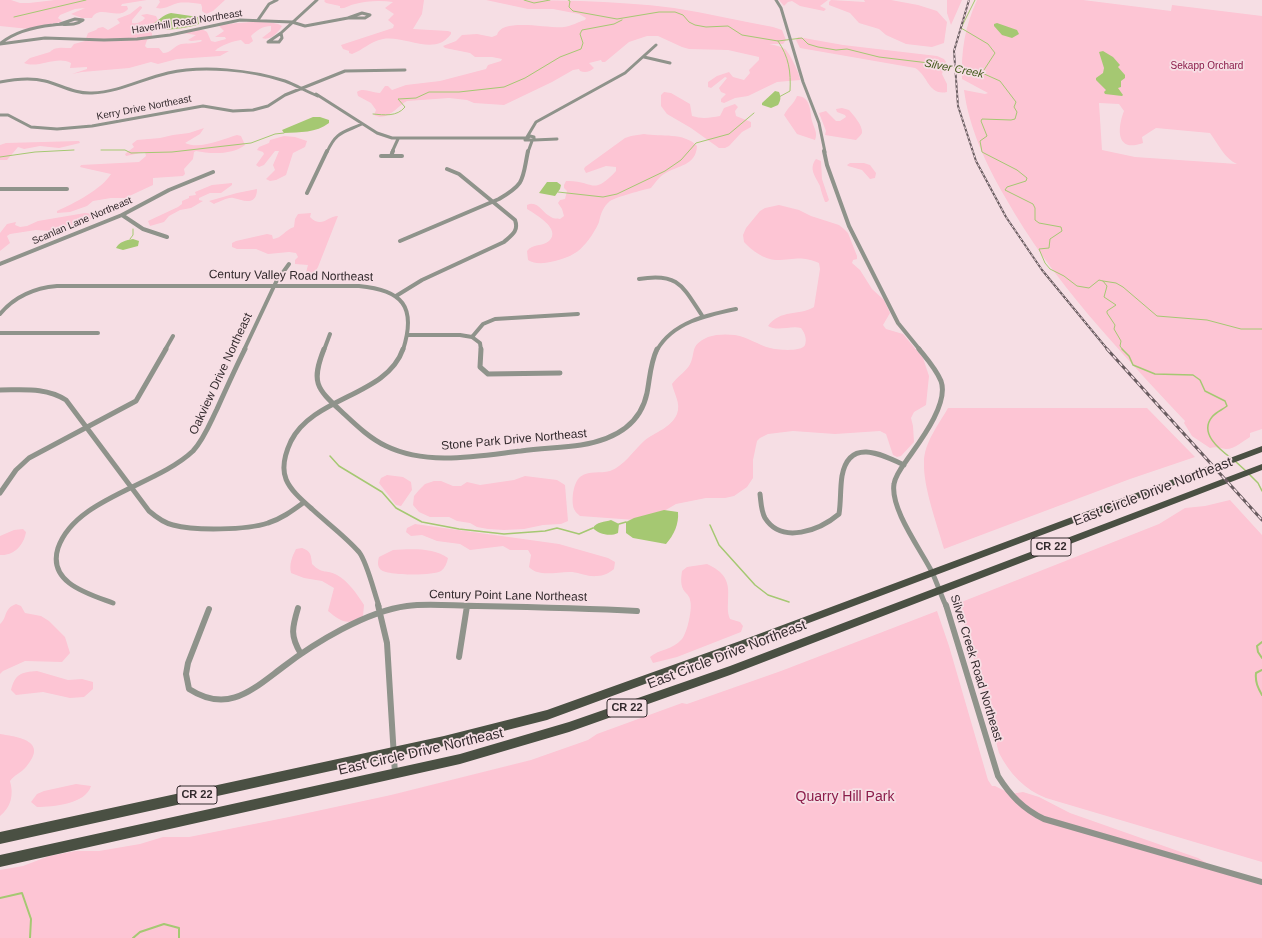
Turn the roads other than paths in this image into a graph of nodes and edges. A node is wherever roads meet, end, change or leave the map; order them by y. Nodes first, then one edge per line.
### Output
1 (268, 0) edge
2 (277, 0) edge
3 (317, 0) edge
4 (776, 0) edge
5 (269, 4) junction
6 (348, 18) junction
7 (258, 20) junction
8 (292, 22) junction
9 (60, 24) junction
10 (281, 33) junction
11 (0, 44) edge
12 (656, 45) dead end
13 (644, 57) junction
14 (670, 64) dead end
15 (405, 70) dead end
16 (0, 82) edge
17 (303, 87) junction
18 (0, 115) edge
19 (362, 124) junction
20 (532, 129) junction
21 (398, 139) junction
22 (526, 139) junction
23 (533, 139) junction
24 (557, 139) dead end
25 (528, 149) junction
26 (381, 156) dead end
27 (391, 156) junction
28 (402, 156) dead end
29 (447, 169) dead end
30 (213, 172) dead end
31 (0, 189) edge
32 (67, 189) dead end
33 (307, 193) dead end
34 (493, 202) junction
35 (122, 216) junction
36 (167, 237) dead end
37 (400, 241) dead end
38 (0, 264) edge
39 (288, 264) dead end
40 (640, 279) dead end
41 (274, 286) junction
42 (396, 296) junction
43 (736, 309) dead end
44 (0, 314) edge
45 (578, 314) dead end
46 (704, 317) junction
47 (0, 333) edge
48 (98, 333) dead end
49 (330, 334) dead end
50 (408, 335) junction
51 (173, 336) dead end
52 (472, 337) junction
53 (560, 373) dead end
54 (0, 390) edge
55 (335, 404) junction
56 (87, 427) junction
57 (1262, 449) edge
58 (904, 465) junction
59 (1259, 468) edge
60 (132, 487) junction
61 (0, 493) edge
62 (760, 494) dead end
63 (303, 503) junction
64 (932, 572) junction
65 (940, 589) junction
66 (113, 603) dead end
67 (467, 606) junction
68 (298, 608) dead end
69 (209, 609) dead end
70 (637, 611) dead end
71 (381, 613) junction
72 (301, 654) junction
73 (459, 656) dead end
74 (394, 753) junction
75 (395, 774) junction
76 (0, 838) edge
77 (0, 861) edge
78 (1262, 882) edge

1 - 5 street
2 - 5 street
3 - 8 street
4 - 58 street, Silver Creek Road Northeast
5 - 7 street
6 - 6 street
6 - 8 street, Haverhill Road Northeast
7 - 8 street, Haverhill Road Northeast
7 - 11 street, Haverhill Road Northeast
8 - 10 street
9 - 9 street
9 - 11 street
10 - 10 street
12 - 13 street
13 - 14 street
13 - 20 street
15 - 17 street, Kerry Drive Northeast
16 - 17 street
17 - 18 street, Kerry Drive Northeast
17 - 19 street
19 - 21 street
19 - 33 street
20 - 22 street
20 - 23 street
21 - 22 street
21 - 27 street
22 - 23 street
22 - 25 street
23 - 24 street
23 - 25 street
25 - 34 street
26 - 27 street
27 - 28 street
29 - 34 street
30 - 35 street, Scanlan Lane Northeast
31 - 32 street
34 - 37 street
34 - 42 street
35 - 36 street
35 - 38 street, Scanlan Lane Northeast
39 - 41 street, Oakview Drive Northeast
40 - 46 street
41 - 42 street, Century Valley Road Northeast
41 - 44 street, Century Valley Road Northeast
41 - 60 street, Oakview Drive Northeast
42 - 50 street
43 - 46 street, Stone Park Drive Northeast
45 - 52 street
46 - 55 street, Stone Park Drive Northeast
47 - 48 street
49 - 55 street, Stone Park Drive Northeast
50 - 52 street
50 - 55 street
51 - 56 street
52 - 53 street
54 - 56 street
55 - 63 street
56 - 60 street
56 - 61 street
57 - 64 main road, East Circle Drive Northeast / CR 22
58 - 62 street
58 - 64 street, Silver Creek Road Northeast
59 - 65 main road, East Circle Drive Northeast / CR 22
60 - 63 street
60 - 66 street, Oakview Drive Northeast
63 - 71 street
64 - 65 street, Silver Creek Road Northeast
64 - 74 main road, East Circle Drive Northeast / CR 22
65 - 75 main road, East Circle Drive Northeast / CR 22
65 - 78 street, Silver Creek Road Northeast
67 - 70 street, Century Point Lane Northeast
67 - 71 street, Century Point Lane Northeast
67 - 73 street
68 - 72 street
69 - 72 street, Century Point Lane Northeast
71 - 72 street, Century Point Lane Northeast
71 - 74 street
74 - 75 street
74 - 76 main road, East Circle Drive Northeast / CR 22
75 - 77 main road, East Circle Drive Northeast / CR 22

